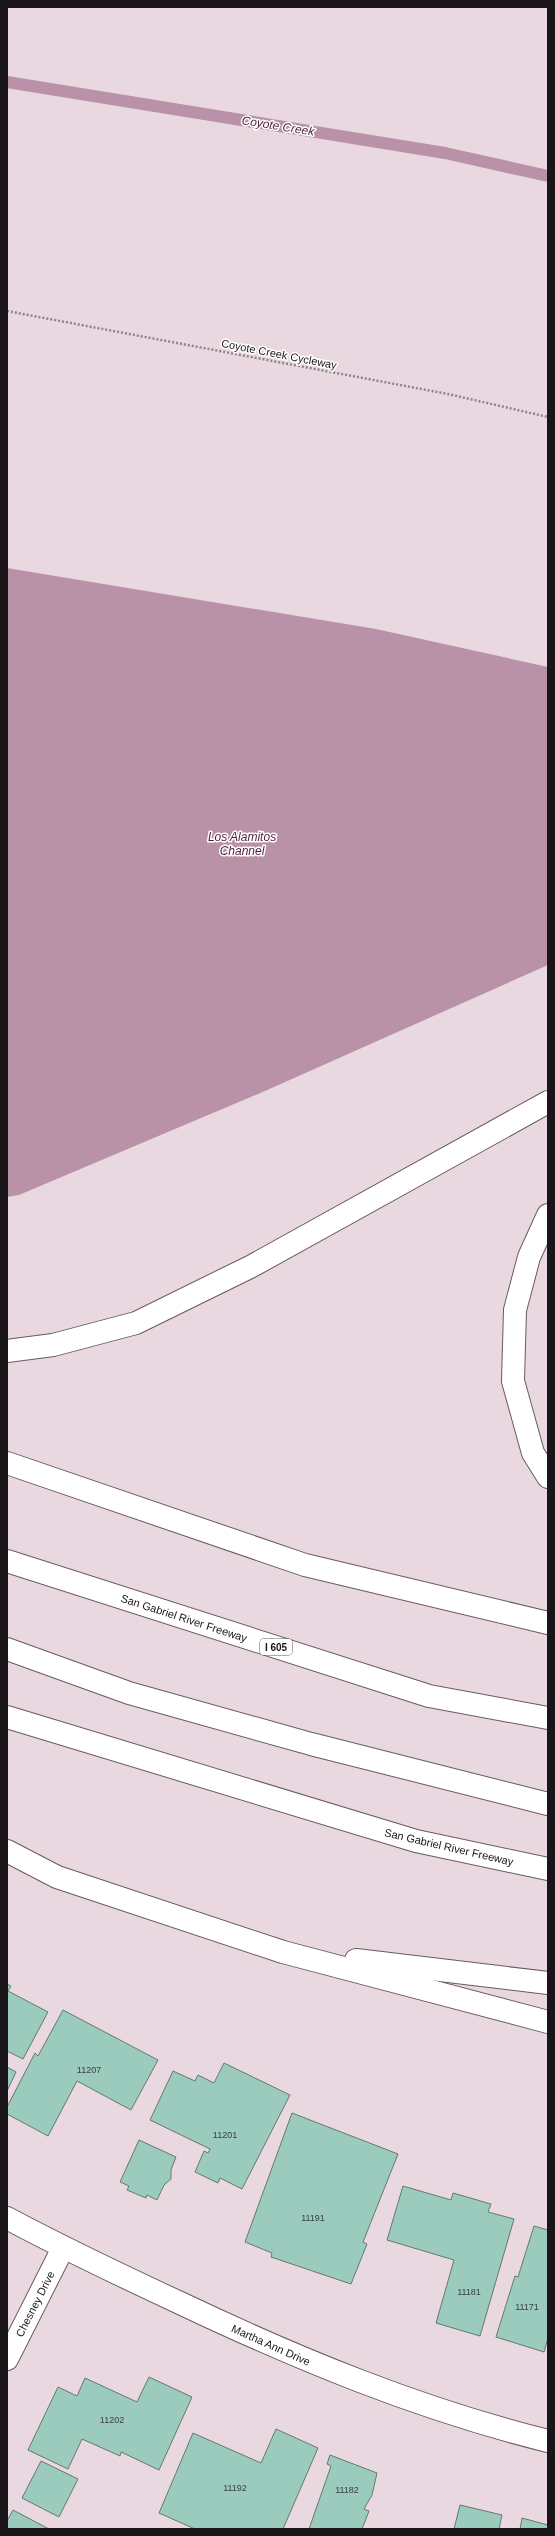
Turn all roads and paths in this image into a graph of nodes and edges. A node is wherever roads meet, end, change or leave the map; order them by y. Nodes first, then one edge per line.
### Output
1 (7, 311) edge
2 (548, 417) edge
3 (548, 1102) edge
4 (548, 1215) edge
5 (7, 1351) edge
6 (7, 1463) edge
7 (548, 1477) edge
8 (7, 1561) edge
9 (548, 1623) edge
10 (7, 1649) edge
11 (7, 1717) edge
12 (548, 1718) edge
13 (548, 1804) edge
14 (7, 1851) edge
15 (548, 1869) edge
16 (283, 1952) junction
17 (548, 1983) edge
18 (548, 2022) edge
19 (7, 2218) edge
20 (63, 2248) junction
21 (7, 2359) edge
22 (548, 2441) edge

1 - 2 path, Coyote Creek Cycleway
3 - 5 main road
4 - 7 main road
6 - 9 main road
8 - 12 main road, San Gabriel River Freeway / I 605
10 - 13 main road
11 - 15 main road, San Gabriel River Freeway
14 - 16 main road
16 - 17 main road
16 - 18 main road
19 - 20 main road, Martha Ann Drive
20 - 21 main road, Chesney Drive
20 - 22 main road, Martha Ann Drive

